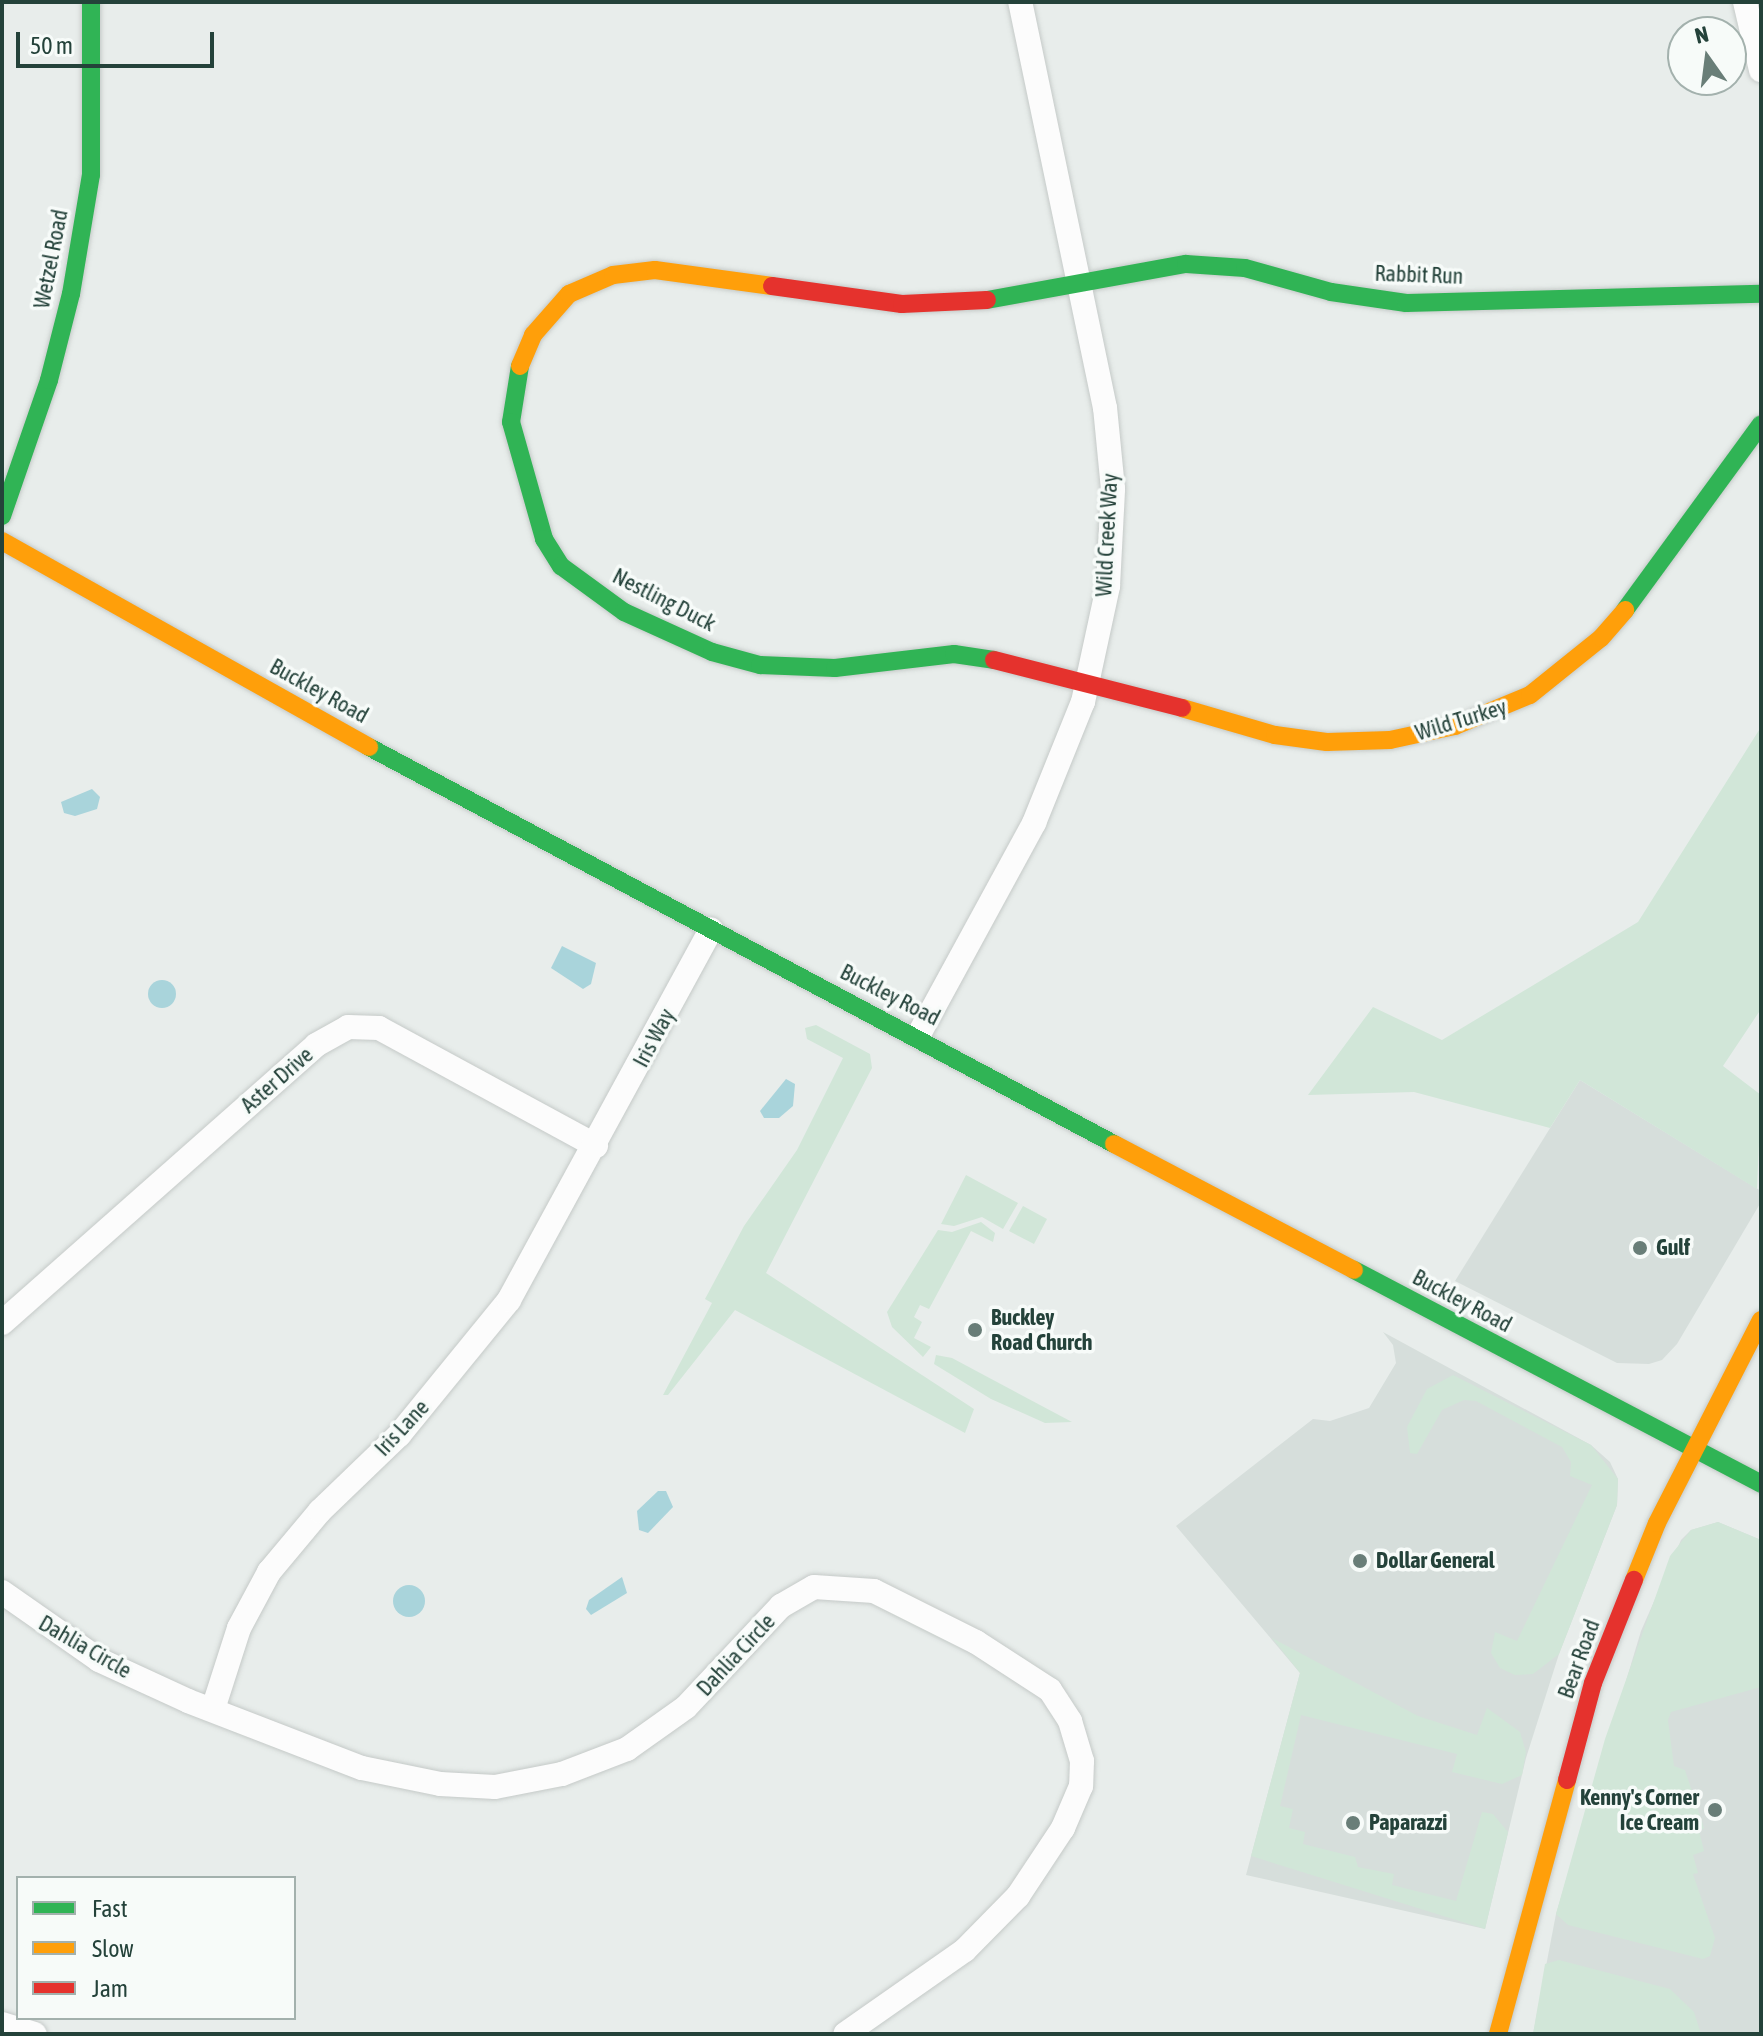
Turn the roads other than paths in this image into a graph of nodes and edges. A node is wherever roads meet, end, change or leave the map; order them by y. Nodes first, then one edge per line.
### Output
1 (91, 2) edge
2 (1020, 2) edge
3 (1745, 2) edge
4 (1761, 70) edge
5 (1079, 281) junction
6 (1761, 294) edge
7 (1761, 424) edge
8 (2, 516) edge
9 (2, 541) edge
10 (1087, 683) junction
11 (711, 930) junction
12 (918, 1036) junction
13 (596, 1146) junction
14 (1761, 1320) edge
15 (2, 1323) edge
16 (1695, 1448) junction
17 (1761, 1484) edge
18 (2, 1592) edge
19 (213, 1709) junction
20 (2, 2024) edge
21 (35, 2034) edge
22 (845, 2034) edge
23 (1498, 2034) edge

1 - 8 street, Wetzel Road
2 - 5 street, Wild Creek Way
3 - 4 street
5 - 6 street, Rabbit Run
5 - 10 street, Wild Creek Way
5 - 10 street, Nestling Duck
7 - 10 street, Wild Turkey
9 - 11 street, Buckley Road
10 - 12 street, Wild Creek Way
11 - 12 street, Buckley Road
11 - 13 street, Iris Way
12 - 16 street, Buckley Road
13 - 15 street, Aster Drive
13 - 19 street, Iris Lane
14 - 16 street, Bear Road
16 - 17 street, Buckley Road
16 - 23 street, Bear Road
18 - 19 street, Dahlia Circle
19 - 22 street, Dahlia Circle
20 - 21 street

